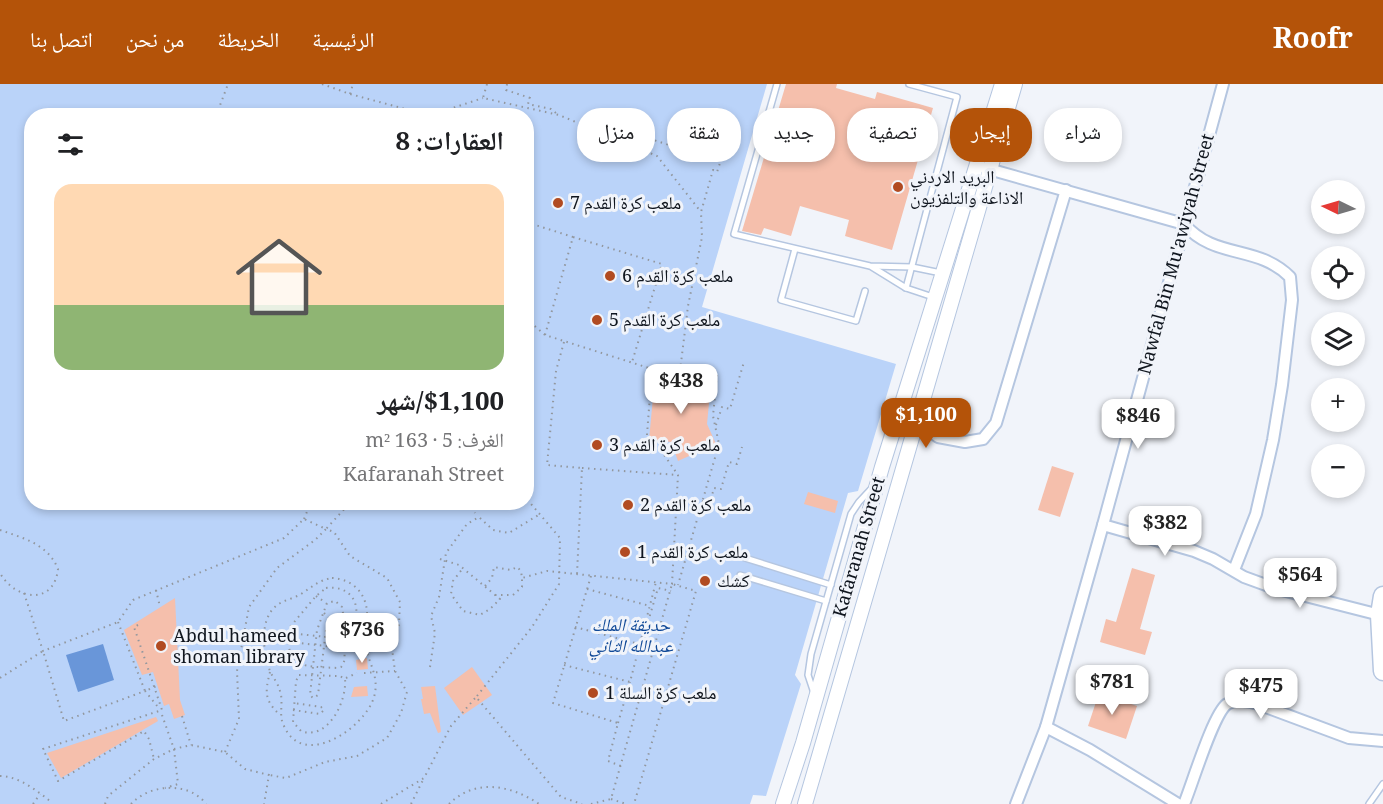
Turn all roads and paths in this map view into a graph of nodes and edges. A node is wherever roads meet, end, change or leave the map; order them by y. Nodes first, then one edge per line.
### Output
1 (228, 84) edge
2 (322, 84) edge
3 (354, 84) edge
4 (487, 84) edge
5 (507, 84) edge
6 (777, 84) edge
7 (909, 84) edge
8 (1002, 84) edge
9 (1015, 84) edge
10 (1223, 84) edge
11 (350, 94) junction
12 (483, 98) junction
13 (219, 108) edge
14 (402, 108) edge
15 (454, 108) edge
16 (528, 108) edge
17 (534, 109) edge
18 (559, 115) junction
19 (577, 122) edge
20 (655, 155) edge
21 (720, 162) edge
22 (976, 165) junction
23 (990, 169) junction
24 (1066, 190) junction
25 (700, 212) junction
26 (1184, 224) junction
27 (534, 225) edge
28 (573, 237) junction
29 (795, 249) junction
30 (870, 266) junction
31 (912, 267) junction
32 (943, 274) junction
33 (906, 288) junction
34 (865, 291) dead end
35 (935, 298) junction
36 (534, 325) edge
37 (545, 335) junction
38 (564, 342) junction
39 (632, 362) junction
40 (744, 362) dead end
41 (652, 369) junction
42 (680, 371) junction
43 (918, 422) junction
44 (716, 428) junction
45 (742, 447) dead end
46 (582, 468) junction
47 (678, 475) junction
48 (877, 484) junction
49 (702, 501) junction
50 (534, 507) edge
51 (308, 510) edge
52 (343, 510) edge
53 (473, 510) edge
54 (475, 513) dead end
55 (540, 514) junction
56 (304, 519) junction
57 (1103, 525) junction
58 (326, 529) junction
59 (0, 530) edge
60 (745, 558) dead end
61 (442, 560) junction
62 (463, 568) junction
63 (1234, 570) junction
64 (0, 573) edge
65 (560, 573) junction
66 (577, 574) junction
67 (741, 575) dead end
68 (591, 576) junction
69 (522, 578) junction
70 (656, 582) junction
71 (672, 584) junction
72 (831, 585) junction
73 (485, 586) junction
74 (678, 586) junction
75 (587, 589) junction
76 (156, 590) junction
77 (670, 591) junction
78 (24, 593) junction
79 (495, 595) junction
80 (316, 596) junction
81 (1383, 596) edge
82 (826, 602) junction
83 (327, 603) junction
84 (650, 606) junction
85 (160, 608) dead end
86 (324, 613) junction
87 (1380, 615) junction
88 (341, 616) junction
89 (333, 620) junction
90 (118, 622) junction
91 (354, 624) junction
92 (138, 625) dead end
93 (575, 627) junction
94 (289, 633) junction
95 (316, 636) junction
96 (325, 637) junction
97 (345, 639) junction
98 (289, 642) junction
99 (640, 644) junction
100 (315, 645) junction
101 (323, 646) junction
102 (344, 648) junction
103 (43, 651) junction
104 (564, 665) junction
105 (312, 666) junction
106 (321, 667) junction
107 (430, 667) dead end
108 (270, 671) junction
109 (374, 671) junction
110 (394, 671) junction
111 (1383, 671) edge
112 (357, 673) dead end
113 (364, 673) dead end
114 (311, 674) junction
115 (320, 675) junction
116 (0, 678) edge
117 (345, 679) junction
118 (630, 682) junction
119 (156, 686) junction
120 (145, 691) junction
121 (476, 696) junction
122 (816, 697) junction
123 (294, 703) junction
124 (158, 707) dead end
125 (293, 710) junction
126 (162, 715) dead end
127 (280, 715) junction
128 (182, 716) dead end
129 (618, 723) junction
130 (1046, 727) junction
131 (1383, 741) edge
132 (191, 745) junction
133 (174, 749) junction
134 (225, 752) junction
135 (154, 759) junction
136 (621, 766) junction
137 (269, 775) junction
138 (0, 776) edge
139 (424, 778) junction
140 (1383, 784) edge
141 (165, 788) junction
142 (40, 794) junction
143 (611, 799) junction
144 (33, 804) edge
145 (50, 804) edge
146 (105, 804) edge
147 (131, 804) edge
148 (206, 804) edge
149 (264, 804) edge
150 (381, 804) edge
151 (411, 804) edge
152 (449, 804) edge
153 (539, 804) edge
154 (582, 804) edge
155 (591, 804) edge
156 (616, 804) edge
157 (626, 804) edge
158 (634, 804) edge
159 (783, 804) edge
160 (805, 804) edge
161 (1016, 804) edge
162 (1178, 804) edge
163 (1184, 804) edge
164 (1369, 804) edge

1 - 13 path
2 - 11 path
3 - 11 path
4 - 12 path
5 - 18 path
6 - 29 lane
7 - 31 lane
8 - 22 street, Kafaranah Street
9 - 23 street, Kafaranah Street
10 - 26 street, Nawfal Bin Mu'awiyah Street
11 - 14 path
12 - 15 path
12 - 16 path
17 - 18 path
18 - 19 path
20 - 25 path
21 - 25 path
22 - 23 street
22 - 32 street, Kafaranah Street
23 - 24 street
23 - 43 street, Kafaranah Street
24 - 26 street
24 - 43 street
25 - 42 path
26 - 57 street, Nawfal Bin Mu'awiyah Street
26 - 63 street
27 - 28 path
28 - 37 path
28 - 39 path
29 - 30 lane
29 - 34 lane
30 - 31 lane
30 - 33 lane
31 - 32 lane
31 - 33 lane
32 - 35 street, Kafaranah Street
33 - 35 lane
35 - 48 street, Kafaranah Street
36 - 37 path
37 - 38 path
38 - 39 path
38 - 46 path
39 - 41 path
40 - 44 path
41 - 42 path
41 - 47 path
42 - 44 path
43 - 160 street, Kafaranah Street
44 - 49 path
45 - 49 path
46 - 47 path
46 - 66 path
47 - 71 path
48 - 72 lane
48 - 122 street, Kafaranah Street
49 - 74 path
50 - 55 path
51 - 56 path
52 - 58 path
53 - 54 path
55 - 61 path
55 - 65 path
56 - 58 path
56 - 76 path
57 - 63 street
57 - 130 street, Nawfal Bin Mu'awiyah Street
58 - 110 path
58 - 134 path
59 - 78 path
60 - 72 lane
61 - 62 path
61 - 107 path
62 - 73 path
62 - 79 path
63 - 87 street
64 - 78 path
65 - 66 path
65 - 69 path
65 - 121 path
66 - 68 path
67 - 82 lane
68 - 70 path
68 - 75 path
69 - 73 path
69 - 79 path
70 - 71 path
70 - 84 path
71 - 74 path
71 - 77 path
72 - 82 lane
73 - 79 path
74 - 158 path
75 - 84 path
75 - 93 path
76 - 85 path
76 - 90 path
77 - 118 path
77 - 136 path
78 - 103 path
80 - 83 path
80 - 91 path
80 - 94 path
81 - 87 highway
82 - 122 lane
83 - 86 path
83 - 88 path
84 - 99 path
86 - 89 path
86 - 95 path
87 - 111 highway
88 - 89 path
88 - 91 path
89 - 96 path
90 - 103 path
90 - 120 path
91 - 97 path
92 - 119 path
93 - 99 path
93 - 104 path
94 - 95 path
94 - 98 path
95 - 96 path
95 - 100 path
96 - 97 path
96 - 101 path
97 - 102 path
98 - 100 path
98 - 105 path
99 - 118 path
100 - 101 path
100 - 105 path
101 - 102 path
101 - 106 path
102 - 106 path
103 - 116 path
103 - 120 path
104 - 118 path
104 - 129 path
105 - 106 path
105 - 114 path
106 - 115 path
108 - 109 path
108 - 127 path
108 - 127 path
109 - 110 path
109 - 113 path
109 - 127 path
110 - 137 path
112 - 117 path
114 - 115 path
114 - 115 path
114 - 123 path
115 - 117 path
117 - 125 path
118 - 129 path
119 - 120 path
119 - 135 path
120 - 124 path
121 - 139 path
121 - 154 path
122 - 159 street, Kafaranah Street
123 - 125 path
123 - 125 path
126 - 133 path
128 - 132 path
129 - 136 path
130 - 161 street, Nawfal Bin Mu'awiyah Street
130 - 162 street
131 - 163 street
132 - 133 path
132 - 134 path
133 - 135 path
133 - 141 path
134 - 137 path
135 - 146 path
136 - 143 path
137 - 149 path
138 - 142 path
139 - 150 path
139 - 151 path
140 - 164 lane
141 - 147 path
141 - 148 path
142 - 144 path
142 - 145 path
143 - 155 path
143 - 156 path
143 - 157 path
152 - 153 path

